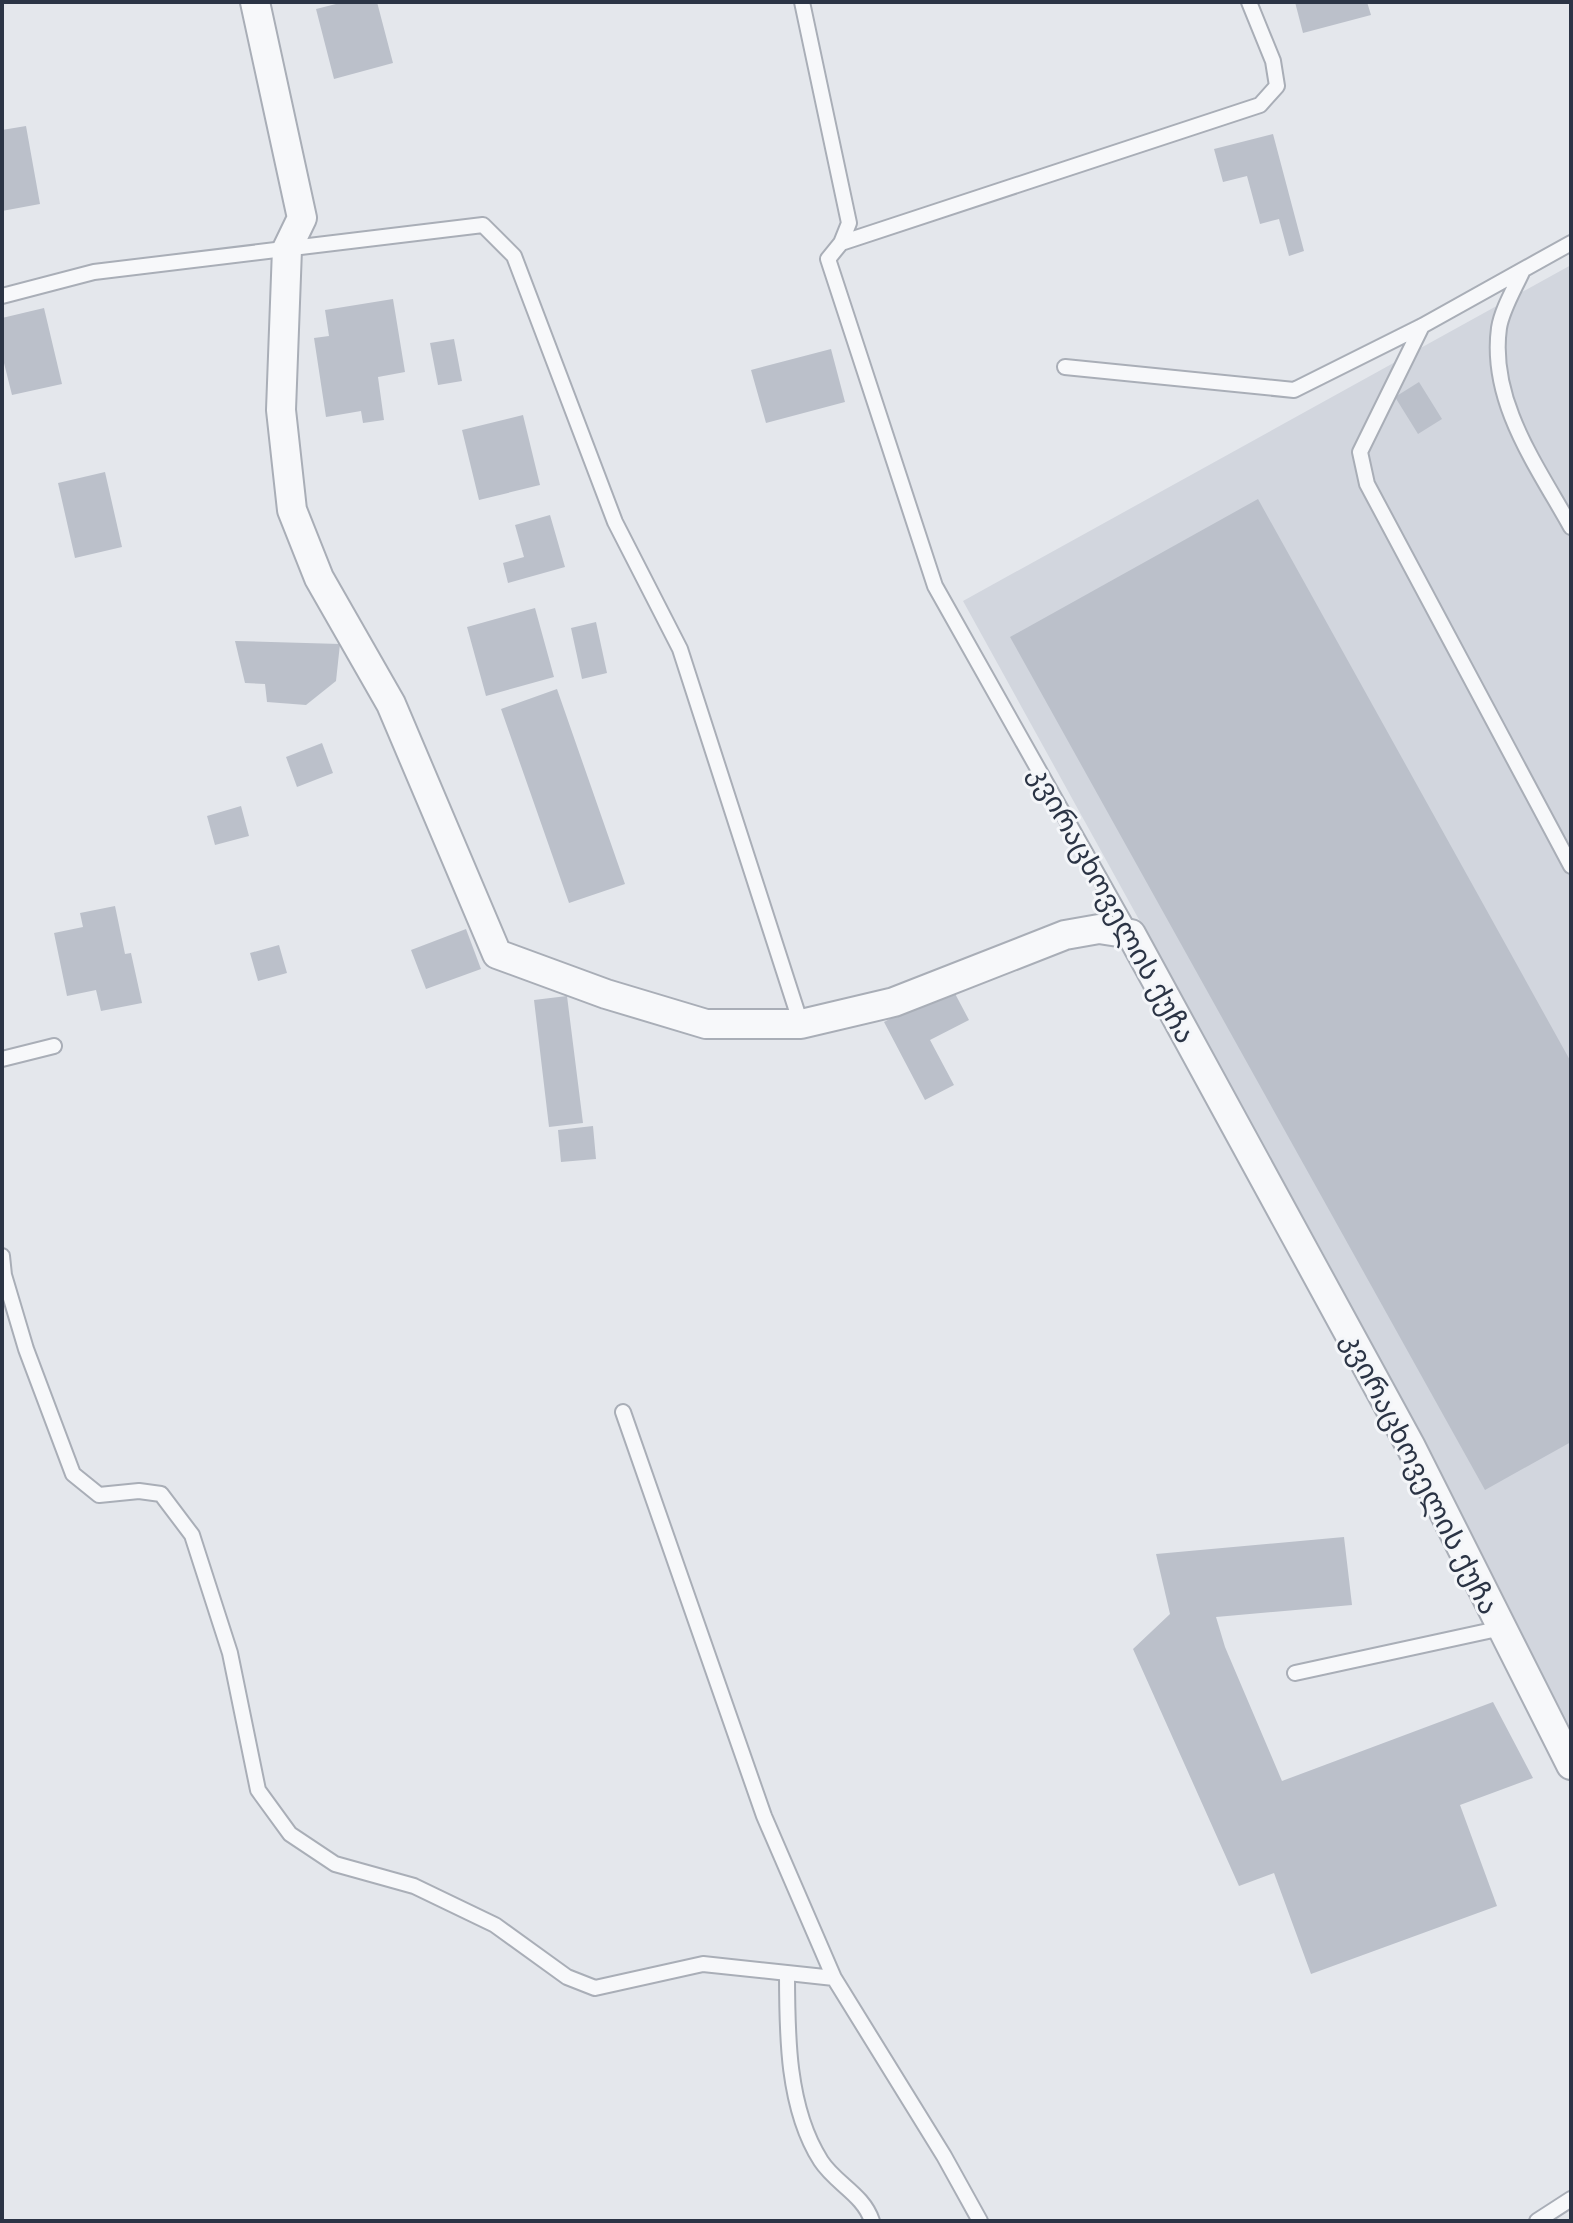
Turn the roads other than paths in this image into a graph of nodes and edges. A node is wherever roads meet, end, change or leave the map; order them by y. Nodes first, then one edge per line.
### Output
1 (255, 2) edge
2 (802, 2) edge
3 (1249, 2) edge
4 (841, 243) junction
5 (1571, 243) edge
6 (287, 249) junction
7 (1523, 270) junction
8 (2, 296) edge
9 (1422, 326) junction
10 (1065, 367) dead end
11 (1571, 527) edge
12 (1571, 866) edge
13 (1131, 934) junction
14 (801, 1024) junction
15 (54, 1046) dead end
16 (2, 1059) edge
17 (2, 1256) edge
18 (623, 1412) dead end
19 (1502, 1628) junction
20 (1295, 1673) dead end
21 (1571, 1765) edge
22 (787, 1973) junction
23 (834, 1978) junction
24 (1571, 2199) edge
25 (872, 2221) edge
26 (980, 2221) edge
27 (1537, 2221) edge

1 - 6 street
2 - 4 lane, კვირაცხოველის ქუჩა
3 - 4 lane
4 - 13 lane, კვირაცხოველის ქუჩა
5 - 7 lane
6 - 8 lane
6 - 14 lane
6 - 14 street
7 - 9 lane
7 - 11 lane
9 - 10 lane
9 - 12 lane
13 - 14 street
13 - 19 street, კვირაცხოველის ქუჩა
15 - 16 lane
17 - 22 lane
18 - 23 lane
19 - 20 lane
19 - 21 street, კვირაცხოველის ქუჩა
22 - 23 lane
22 - 25 lane
23 - 26 lane
24 - 27 lane

